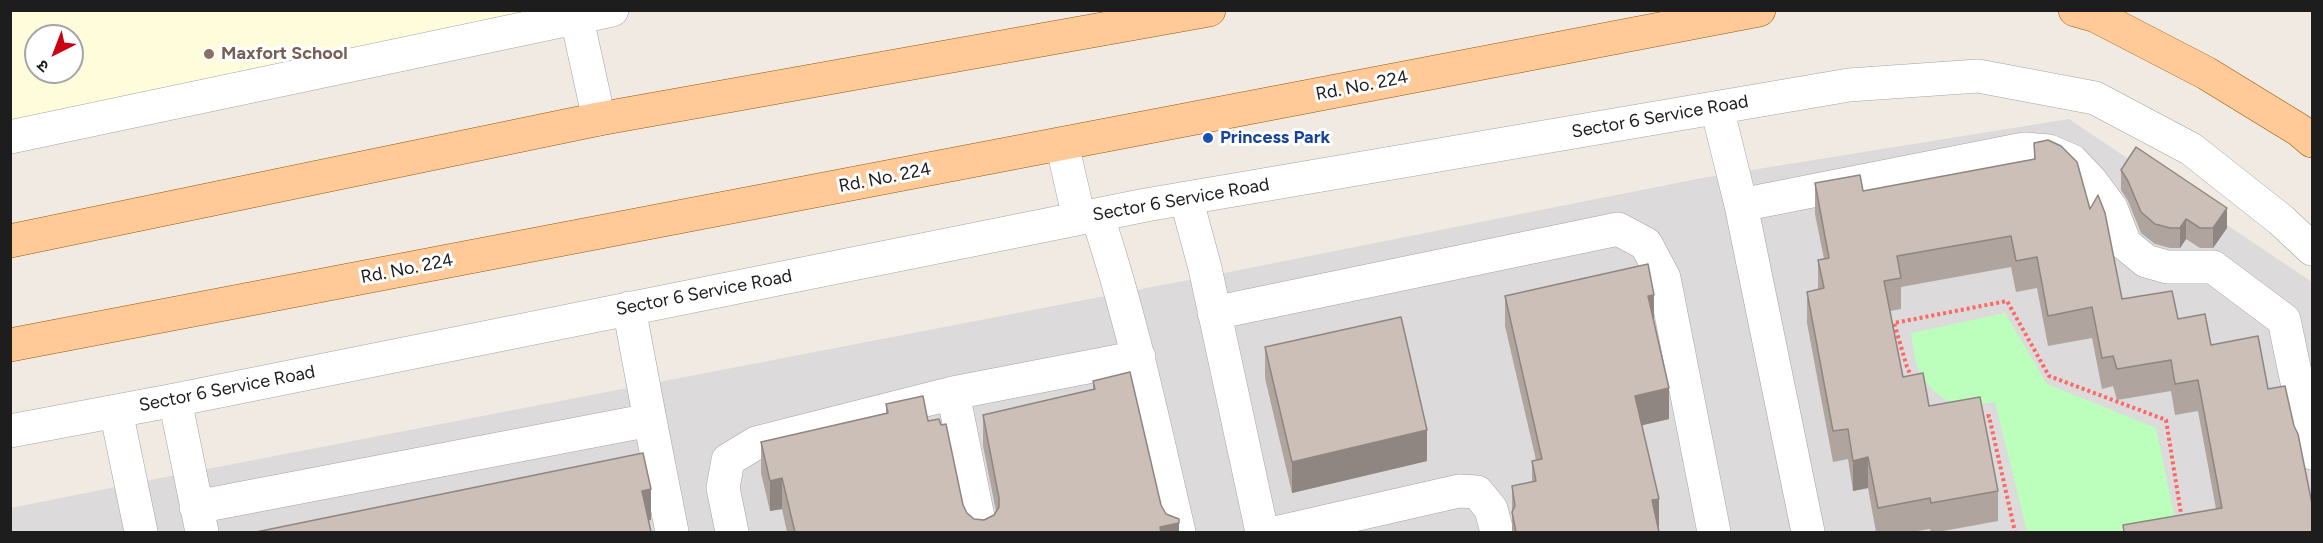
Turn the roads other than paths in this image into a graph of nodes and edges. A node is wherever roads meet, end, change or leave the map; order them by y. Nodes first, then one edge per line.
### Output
1 (612, 10) edge
2 (1209, 10) edge
3 (1759, 10) edge
4 (2075, 10) edge
5 (576, 14) edge
6 (1717, 108) junction
7 (598, 119) junction
8 (10, 137) edge
9 (2313, 141) edge
10 (1062, 144) junction
11 (1186, 198) junction
12 (1741, 205) junction
13 (1088, 216) junction
14 (10, 241) edge
15 (2313, 249) edge
16 (629, 308) junction
17 (1214, 313) junction
18 (10, 345) edge
19 (1139, 357) junction
20 (953, 393) junction
21 (176, 400) junction
22 (116, 411) junction
23 (650, 420) junction
24 (10, 431) edge
25 (2313, 453) edge
26 (199, 520) edge
27 (141, 532) edge
28 (672, 532) edge
29 (732, 532) edge
30 (981, 532) edge
31 (1179, 532) edge
32 (1262, 532) edge
33 (1279, 532) edge
34 (1497, 532) edge
35 (1714, 532) edge
36 (1808, 532) edge

1 - 5 street
2 - 7 main road
3 - 10 main road, Rd. No. 224
4 - 9 main road
5 - 7 street
5 - 8 street
6 - 11 street, Sector 6 Service Road
6 - 12 street
6 - 15 street, Sector 6 Service Road
7 - 14 main road
10 - 13 street
10 - 18 main road, Rd. No. 224
11 - 13 street, Sector 6 Service Road
11 - 17 street
12 - 25 street
12 - 36 street
13 - 16 street, Sector 6 Service Road
13 - 19 street
16 - 21 street, Sector 6 Service Road
16 - 23 street
17 - 32 street
17 - 35 street
19 - 20 street
19 - 31 street
20 - 29 street
20 - 30 street
21 - 22 street, Sector 6 Service Road
21 - 26 street
22 - 24 street, Sector 6 Service Road
22 - 27 street
23 - 26 street
23 - 28 street
33 - 34 street

